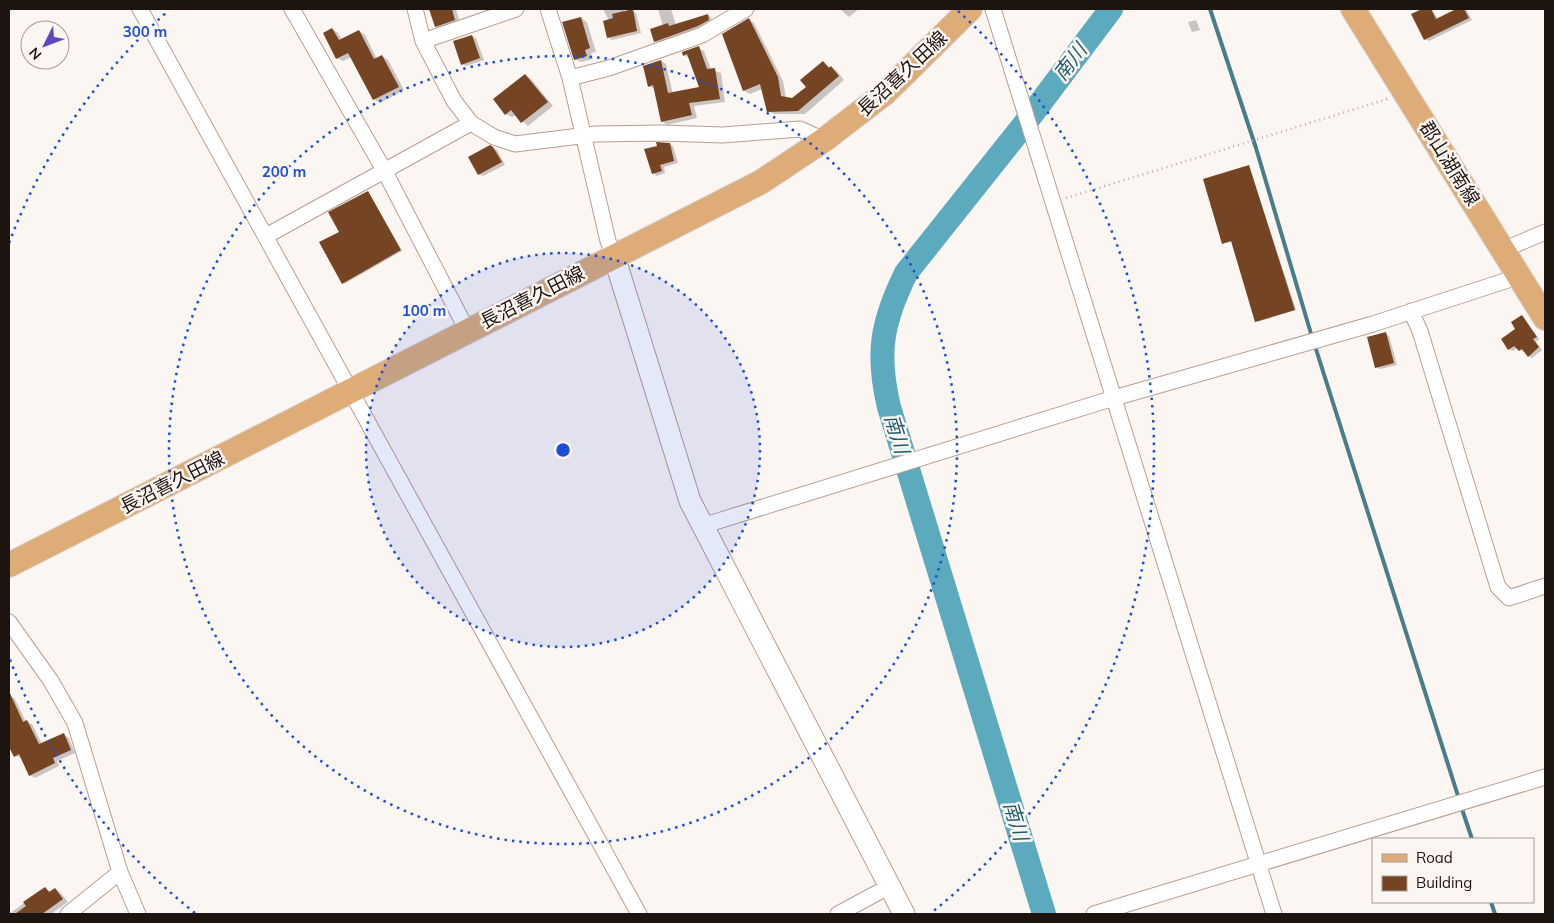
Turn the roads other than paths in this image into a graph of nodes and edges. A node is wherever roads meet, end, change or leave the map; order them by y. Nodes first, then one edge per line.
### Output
1 (140, 9) edge
2 (292, 9) edge
3 (415, 9) edge
4 (516, 9) edge
5 (548, 9) edge
6 (746, 9) edge
7 (970, 9) edge
8 (993, 9) edge
9 (1360, 11) edge
10 (423, 41) junction
11 (570, 78) junction
12 (471, 123) junction
13 (583, 136) junction
14 (824, 140) junction
15 (384, 170) junction
16 (1545, 232) edge
17 (266, 236) junction
18 (1503, 250) junction
19 (614, 256) junction
20 (1520, 276) junction
21 (1411, 311) junction
22 (1545, 318) edge
23 (467, 330) junction
24 (352, 390) junction
25 (1114, 398) junction
26 (702, 526) junction
27 (9, 566) edge
28 (1545, 586) edge
29 (9, 622) edge
30 (1545, 777) edge
31 (1258, 864) junction
32 (120, 872) junction
33 (890, 886) junction
34 (68, 914) edge
35 (138, 914) edge
36 (640, 914) edge
37 (838, 914) edge
38 (904, 914) edge
39 (1094, 914) edge
40 (1274, 914) edge

1 - 17 street
2 - 15 street
3 - 10 street
4 - 10 street
5 - 11 street
6 - 11 street
7 - 14 main road, 長沼喜久田線
8 - 25 street
9 - 18 main road, 郡山湖南線
10 - 12 street
11 - 13 street
12 - 13 street
12 - 15 street
13 - 14 street
13 - 19 street
14 - 19 main road, 長沼喜久田線
15 - 17 street
15 - 23 street
16 - 18 street
17 - 24 street
18 - 20 main road, 郡山湖南線
19 - 23 main road, 長沼喜久田線
19 - 26 street
20 - 21 street
20 - 22 main road, 郡山湖南線
21 - 25 street
21 - 28 street
23 - 24 main road, 長沼喜久田線
24 - 27 main road, 長沼喜久田線
24 - 36 street
25 - 26 street
25 - 31 street
26 - 33 street
29 - 32 street
30 - 31 street
31 - 39 street
31 - 40 street
32 - 34 street
32 - 35 street
33 - 37 street
33 - 38 street

